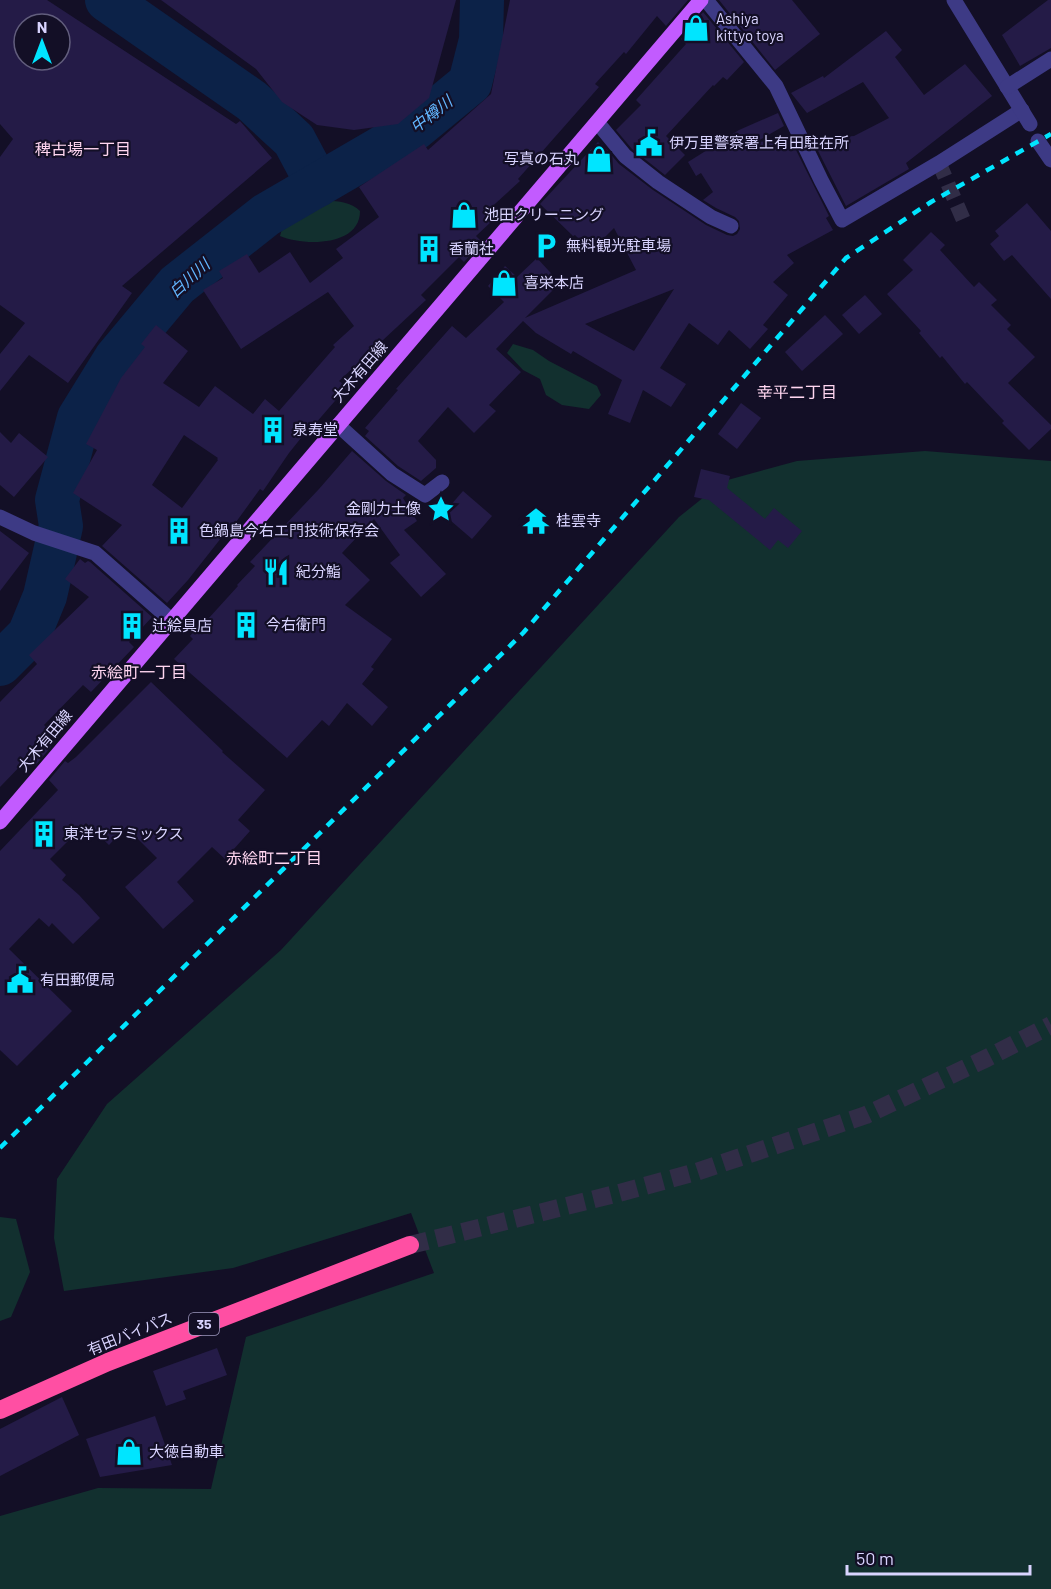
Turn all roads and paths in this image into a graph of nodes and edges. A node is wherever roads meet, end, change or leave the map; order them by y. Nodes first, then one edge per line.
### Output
1 (701, 0) edge
2 (706, 0) edge
3 (954, 0) edge
4 (1051, 59) edge
5 (1007, 87) junction
6 (1022, 110) junction
7 (597, 122) junction
8 (1030, 124) dead end
9 (1038, 141) dead end
10 (1051, 160) edge
11 (731, 226) dead end
12 (338, 425) junction
13 (442, 482) dead end
14 (1, 519) edge
15 (171, 620) junction
16 (0, 822) edge
17 (410, 1245) tunnel mouth
18 (0, 1410) edge

1 - 7 main road, 大木有田線
2 - 6 street
3 - 5 street
4 - 5 street
5 - 6 street
6 - 8 street
7 - 11 street
7 - 12 main road, 大木有田線
9 - 10 street
12 - 13 street
12 - 15 main road, 大木有田線
14 - 15 street
15 - 16 main road, 大木有田線
17 - 18 highway, 有田バイパス / 35

